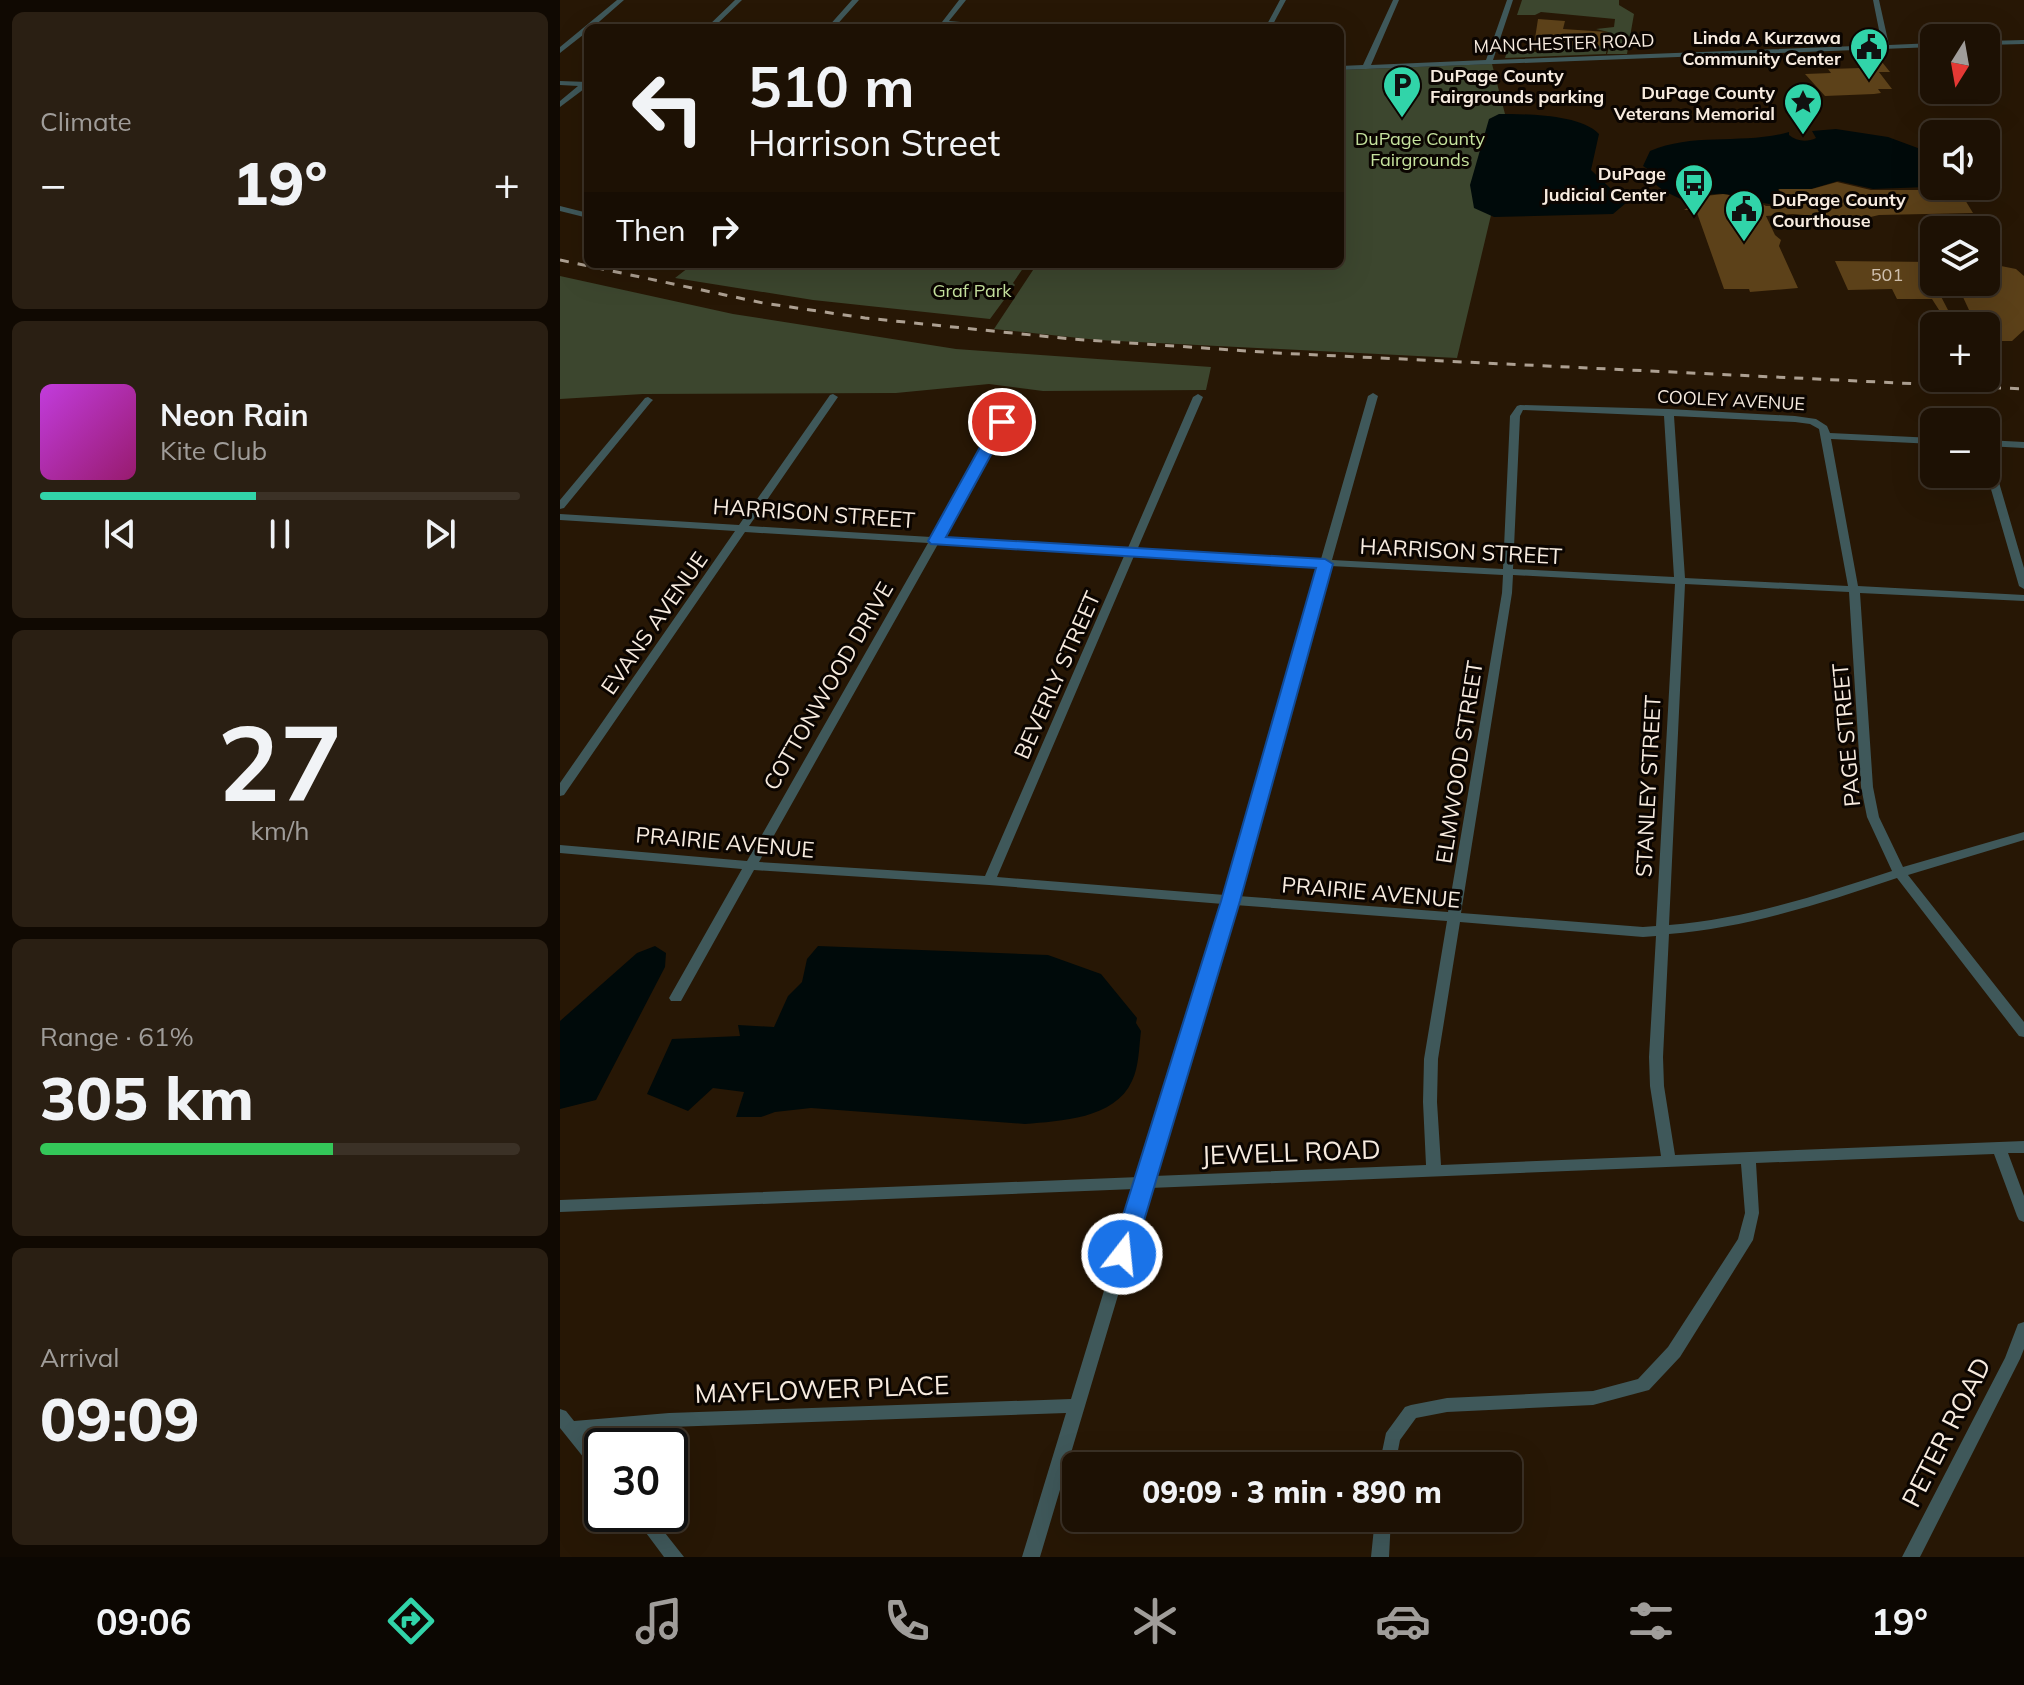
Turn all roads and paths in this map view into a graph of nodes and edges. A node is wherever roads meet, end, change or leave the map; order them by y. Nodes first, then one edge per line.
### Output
1 (621, 0) edge
2 (739, 0) edge
3 (856, 0) edge
4 (963, 0) edge
5 (1283, 0) edge
6 (1510, 0) edge
7 (1876, 0) edge
8 (1395, 4) edge
9 (592, 24) edge
10 (713, 24) edge
11 (834, 24) edge
12 (944, 24) edge
13 (1270, 24) edge
14 (584, 31) edge
15 (2024, 42) edge
16 (2000, 43) edge
17 (1920, 46) edge
18 (1886, 47) junction
19 (560, 51) edge
20 (1489, 62) junction
21 (1366, 67) junction
22 (1344, 68) edge
23 (560, 83) edge
24 (584, 84) edge
25 (584, 86) edge
26 (560, 105) edge
27 (560, 208) edge
28 (584, 215) edge
29 (1017, 394) dead end
30 (1373, 396) dead end
31 (833, 397) dead end
32 (1198, 397) dead end
33 (648, 400) dead end
34 (1520, 408) joint
35 (1669, 412) junction
36 (1828, 436) junction
37 (1920, 440) edge
38 (2000, 444) edge
39 (2024, 445) edge
40 (1996, 488) edge
41 (560, 506) edge
42 (560, 517) edge
43 (744, 529) junction
44 (936, 541) junction
45 (1132, 553) junction
46 (1325, 564) junction
47 (1508, 574) junction
48 (1680, 582) junction
49 (2024, 586) edge
50 (1853, 592) junction
51 (2024, 598) edge
52 (560, 792) edge
53 (2024, 836) edge
54 (560, 849) edge
55 (751, 866) junction
56 (1899, 872) junction
57 (989, 881) junction
58 (1230, 901) junction
59 (1454, 919) junction
60 (1663, 931) junction
61 (676, 998) dead end
62 (2024, 1032) edge
63 (2024, 1147) edge
64 (1999, 1148) junction
65 (1748, 1158) junction
66 (1669, 1161) junction
67 (1434, 1170) junction
68 (1143, 1182) junction
69 (560, 1206) edge
70 (2024, 1216) edge
71 (2024, 1329) edge
72 (1077, 1406) junction
73 (565, 1422) edge
74 (584, 1446) edge
75 (1390, 1452) edge
76 (655, 1532) edge
77 (1382, 1532) edge
78 (675, 1557) edge
79 (1031, 1557) edge
80 (1380, 1557) edge
81 (1911, 1557) edge

1 - 9 street
2 - 10 street
3 - 11 street
4 - 12 street
5 - 13 street
6 - 20 street
7 - 18 street
8 - 21 street
14 - 19 street
15 - 16 street
17 - 18 street, MANCHESTER ROAD
18 - 20 street, MANCHESTER ROAD
20 - 21 street, MANCHESTER ROAD
21 - 22 street, MANCHESTER ROAD
23 - 24 street
25 - 26 street
27 - 28 street
29 - 44 street, COTTONWOOD DRIVE
30 - 46 street
31 - 43 street, EVANS AVENUE
32 - 45 street, BEVERLY STREET
33 - 41 street
34 - 35 street, COOLEY AVENUE
34 - 47 street, ELMWOOD STREET
35 - 36 street, COOLEY AVENUE
35 - 48 street, STANLEY STREET
36 - 37 street, COOLEY AVENUE
36 - 50 street, PAGE STREET
38 - 39 street
40 - 49 street
42 - 43 street, HARRISON STREET
43 - 44 street, HARRISON STREET
43 - 52 street, EVANS AVENUE
44 - 45 street, HARRISON STREET
44 - 55 street, COTTONWOOD DRIVE
45 - 46 street, HARRISON STREET
45 - 57 street, BEVERLY STREET
46 - 47 street, HARRISON STREET
46 - 58 street
47 - 48 street, HARRISON STREET
47 - 59 street, ELMWOOD STREET
48 - 50 street, HARRISON STREET
48 - 60 street, STANLEY STREET
50 - 51 street, HARRISON STREET
50 - 56 street, PAGE STREET
53 - 56 street, PRAIRIE AVENUE
54 - 55 street, PRAIRIE AVENUE
55 - 57 street, PRAIRIE AVENUE
55 - 61 street, COTTONWOOD DRIVE
56 - 60 street, PRAIRIE AVENUE
56 - 62 street, PAGE STREET
57 - 58 street, PRAIRIE AVENUE
58 - 59 street, PRAIRIE AVENUE
58 - 68 street
59 - 60 street, PRAIRIE AVENUE
59 - 67 street, ELMWOOD STREET
60 - 66 street, STANLEY STREET
63 - 64 street, JEWELL ROAD
64 - 65 street, JEWELL ROAD
64 - 70 street
65 - 66 street, JEWELL ROAD
65 - 75 street
66 - 67 street, JEWELL ROAD
67 - 68 street, JEWELL ROAD
68 - 69 street, JEWELL ROAD
68 - 72 street
71 - 81 street, PETER ROAD
72 - 73 street, MAYFLOWER PLACE
72 - 79 street
73 - 74 street
76 - 78 street
77 - 80 street

